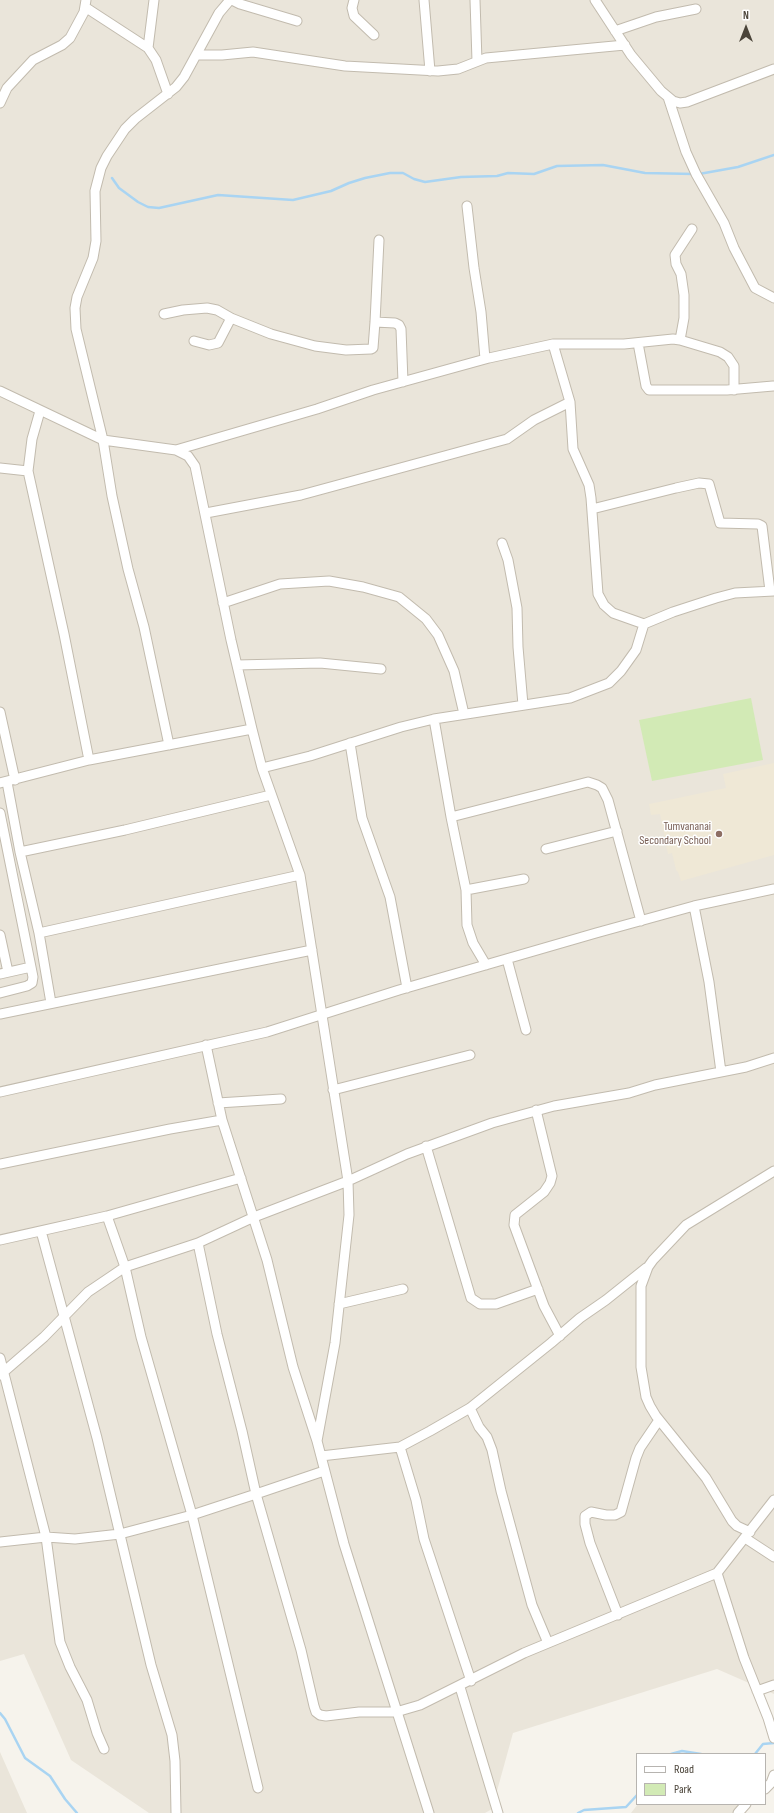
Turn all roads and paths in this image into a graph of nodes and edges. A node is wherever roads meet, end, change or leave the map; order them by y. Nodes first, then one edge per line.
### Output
1 (154, 0) edge
2 (231, 0) edge
3 (354, 0) edge
4 (424, 0) edge
5 (475, 0) edge
6 (595, 0) edge
7 (86, 3) edge
8 (696, 9) dead end
9 (297, 21) dead end
10 (615, 31) junction
11 (374, 34) dead end
12 (625, 46) junction
13 (148, 48) junction
14 (198, 55) junction
15 (477, 61) junction
16 (774, 69) edge
17 (430, 71) junction
18 (168, 94) junction
19 (668, 97) junction
20 (0, 103) edge
21 (467, 206) dead end
22 (692, 229) dead end
23 (379, 240) dead end
24 (774, 298) edge
25 (164, 314) dead end
26 (230, 318) junction
27 (375, 322) junction
28 (680, 340) junction
29 (194, 341) dead end
30 (638, 343) junction
31 (553, 344) junction
32 (485, 359) junction
33 (403, 382) junction
34 (773, 386) dead end
35 (734, 390) junction
36 (0, 391) edge
37 (570, 402) junction
38 (40, 410) junction
39 (103, 440) junction
40 (176, 450) junction
41 (0, 468) edge
42 (28, 471) junction
43 (592, 509) junction
44 (206, 513) junction
45 (502, 544) dead end
46 (772, 591) edge
47 (224, 603) junction
48 (644, 624) junction
49 (237, 665) junction
50 (381, 669) dead end
51 (523, 705) junction
52 (0, 712) edge
53 (464, 714) junction
54 (434, 719) junction
55 (252, 729) junction
56 (350, 743) junction
57 (169, 745) junction
58 (89, 760) junction
59 (262, 768) junction
60 (7, 781) edge
61 (271, 795) junction
62 (0, 813) edge
63 (451, 817) junction
64 (2, 831) edge
65 (617, 831) junction
66 (546, 849) dead end
67 (20, 852) junction
68 (300, 875) junction
69 (524, 879) dead end
70 (774, 889) edge
71 (466, 890) junction
72 (694, 906) junction
73 (641, 921) junction
74 (38, 933) junction
75 (0, 935) edge
76 (312, 950) junction
77 (507, 959) junction
78 (486, 965) junction
79 (31, 967) junction
80 (4, 973) edge
81 (407, 988) junction
82 (0, 993) edge
83 (51, 1004) junction
84 (0, 1014) edge
85 (321, 1015) junction
86 (526, 1030) dead end
87 (206, 1045) junction
88 (470, 1055) dead end
89 (774, 1058) edge
90 (721, 1072) junction
91 (333, 1090) junction
92 (0, 1092) edge
93 (281, 1099) dead end
94 (218, 1103) junction
95 (536, 1110) junction
96 (222, 1120) junction
97 (426, 1146) junction
98 (0, 1164) edge
99 (774, 1171) edge
100 (241, 1178) junction
101 (348, 1181) junction
102 (108, 1216) junction
103 (254, 1217) junction
104 (41, 1231) junction
105 (0, 1240) edge
106 (198, 1243) junction
107 (125, 1267) junction
108 (648, 1267) junction
109 (403, 1289) dead end
110 (538, 1289) junction
111 (339, 1304) junction
112 (63, 1317) junction
113 (560, 1336) junction
114 (0, 1358) edge
115 (2, 1374) edge
116 (470, 1408) junction
117 (659, 1420) junction
118 (317, 1441) junction
119 (400, 1447) junction
120 (321, 1456) junction
121 (324, 1471) junction
122 (256, 1494) junction
123 (774, 1500) edge
124 (192, 1515) junction
125 (120, 1534) junction
126 (747, 1535) junction
127 (46, 1537) junction
128 (0, 1542) edge
129 (774, 1557) edge
130 (717, 1573) junction
131 (618, 1615) junction
132 (548, 1643) junction
133 (471, 1681) junction
134 (774, 1685) edge
135 (460, 1687) junction
136 (757, 1691) junction
137 (396, 1712) junction
138 (773, 1735) edge
139 (104, 1750) dead end
140 (774, 1775) edge
141 (258, 1788) dead end
142 (766, 1788) edge
143 (745, 1805) edge
144 (176, 1813) edge
145 (429, 1813) edge
146 (498, 1813) edge
147 (738, 1813) edge

1 - 13 street
2 - 9 street
2 - 14 street
3 - 11 street
4 - 17 street
5 - 15 street
6 - 10 street
7 - 13 street
7 - 20 street
8 - 10 street
10 - 12 street
12 - 15 street
12 - 19 street
13 - 18 street
14 - 17 street
14 - 18 street
15 - 17 street
16 - 19 street
18 - 39 street
19 - 24 street
21 - 32 street
22 - 28 street
23 - 27 street
25 - 26 street
26 - 27 street
26 - 29 street
27 - 33 street
28 - 30 street
28 - 35 street
30 - 31 street
30 - 35 street
31 - 32 street
31 - 37 street
32 - 33 street
33 - 40 street
34 - 35 street
36 - 38 street
37 - 43 street
37 - 44 street
38 - 39 street
38 - 42 street
39 - 40 street
39 - 57 street
40 - 44 street
41 - 42 street
42 - 58 street
43 - 46 street
43 - 48 street
44 - 47 street
45 - 51 street
46 - 48 street
47 - 49 street
47 - 53 street
48 - 51 street
49 - 50 street
49 - 55 street
51 - 53 street
52 - 60 street
53 - 54 street
54 - 56 street
54 - 63 street
55 - 57 street
55 - 59 street
56 - 59 street
56 - 81 street
57 - 58 street
58 - 60 street
59 - 61 street
60 - 67 street
61 - 67 street
61 - 68 street
62 - 64 street
63 - 65 street
63 - 71 street
64 - 79 street
65 - 66 street
65 - 73 street
67 - 74 street
68 - 74 street
68 - 76 street
69 - 71 street
70 - 72 street
71 - 78 street
72 - 73 street
72 - 90 street
73 - 77 street
74 - 83 street
75 - 80 street
76 - 83 street
76 - 85 street
77 - 78 street
77 - 86 street
78 - 81 street
79 - 80 street
79 - 82 street
81 - 85 street
83 - 84 street
85 - 87 street
85 - 91 street
87 - 92 street
87 - 94 street
88 - 91 street
89 - 90 street
90 - 95 street
91 - 101 street
93 - 94 street
94 - 96 street
95 - 97 street
95 - 110 street
96 - 98 street
96 - 100 street
97 - 101 street
97 - 110 street
99 - 108 street
100 - 102 street
100 - 103 street
101 - 103 street
101 - 111 street
102 - 104 street
102 - 107 street
103 - 106 street
103 - 118 street
104 - 105 street
104 - 112 street
106 - 107 street
106 - 122 street
107 - 112 street
107 - 124 street
108 - 113 street
108 - 117 street
109 - 111 street
110 - 113 street
111 - 118 street
112 - 115 street
112 - 125 street
113 - 116 street
114 - 115 street
115 - 127 street
116 - 119 street
116 - 132 street
117 - 126 street
117 - 131 street
118 - 120 street
119 - 120 street
119 - 133 street
120 - 121 street
121 - 122 street
121 - 137 street
122 - 124 street
122 - 137 street
123 - 126 street
124 - 125 street
124 - 141 street
125 - 127 street
125 - 144 street
126 - 129 street
126 - 130 street
127 - 128 street
127 - 139 street
130 - 131 street
130 - 136 street
131 - 132 street
132 - 133 street
133 - 135 street
134 - 136 street
135 - 137 street
135 - 146 street
136 - 138 street
137 - 145 street
140 - 142 street
143 - 147 street

